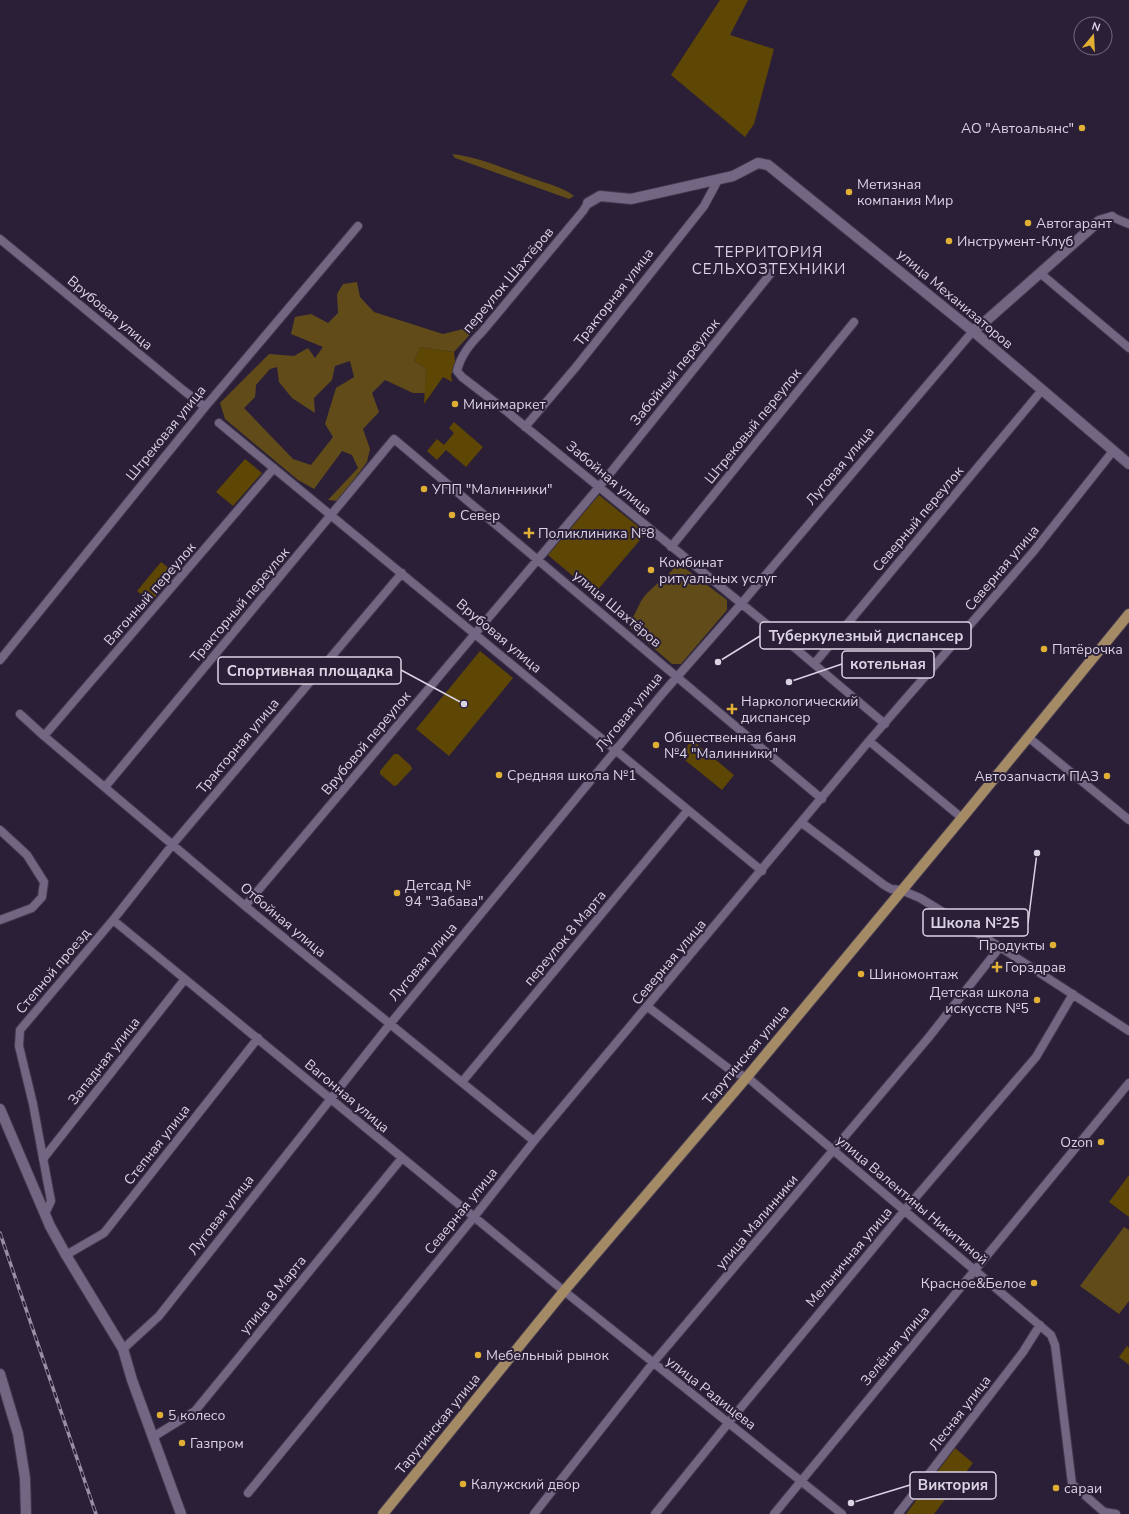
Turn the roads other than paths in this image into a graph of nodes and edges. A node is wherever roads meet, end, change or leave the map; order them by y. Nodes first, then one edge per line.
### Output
1 (718, 180) junction
2 (588, 203) joint
3 (1112, 217) joint
4 (1129, 224) edge
5 (358, 226) dead end
6 (0, 239) edge
7 (1040, 273) junction
8 (771, 274) dead end
9 (854, 322) dead end
10 (972, 330) junction
11 (1129, 348) edge
12 (462, 377) joint
13 (1042, 390) junction
14 (205, 406) junction
15 (218, 423) dead end
16 (525, 426) junction
17 (394, 439) joint
18 (1113, 451) junction
19 (1129, 464) edge
20 (274, 468) junction
21 (599, 487) junction
22 (331, 516) junction
23 (671, 547) junction
24 (538, 559) junction
25 (402, 573) junction
26 (741, 604) junction
27 (1129, 614) edge
28 (475, 634) junction
29 (0, 660) edge
30 (814, 664) junction
31 (677, 676) junction
32 (20, 714) dead end
33 (885, 724) junction
34 (44, 736) junction
35 (1028, 736) junction
36 (869, 741) junction
37 (616, 750) junction
38 (105, 787) junction
39 (822, 799) junction
40 (688, 810) junction
41 (962, 818) junction
42 (1129, 820) edge
43 (802, 823) junction
44 (0, 830) edge
45 (172, 844) junction
46 (762, 871) junction
47 (901, 890) junction
48 (245, 906) junction
49 (0, 920) edge
50 (113, 920) junction
51 (1000, 947) junction
52 (185, 978) junction
53 (1073, 994) junction
54 (648, 1007) junction
55 (390, 1024) junction
56 (1129, 1031) edge
57 (258, 1038) junction
58 (747, 1077) junction
59 (462, 1082) junction
60 (1129, 1084) edge
61 (331, 1099) junction
62 (0, 1109) edge
63 (534, 1141) junction
64 (833, 1151) junction
65 (402, 1158) junction
66 (43, 1159) junction
67 (904, 1211) junction
68 (45, 1214) junction
69 (474, 1217) junction
70 (66, 1255) junction
71 (975, 1270) junction
72 (564, 1291) junction
73 (1040, 1325) junction
74 (123, 1349) junction
75 (653, 1363) junction
76 (0, 1374) edge
77 (728, 1422) junction
78 (153, 1437) junction
79 (801, 1480) junction
80 (248, 1493) dead end
81 (387, 1513) edge
82 (26, 1514) edge
83 (181, 1514) edge
84 (534, 1514) edge
85 (655, 1514) edge
86 (774, 1514) edge
87 (842, 1514) edge
88 (898, 1514) edge
89 (1116, 1514) edge

1 - 2 street
1 - 10 street, улица Механизаторов
1 - 16 street, Тракторная улица
2 - 12 street, переулок Шахтёров
3 - 4 street
3 - 7 street, Луговая улица
5 - 14 street, Штрековая улица
6 - 14 street, Врубовая улица
7 - 10 street, Луговая улица
7 - 11 street
8 - 21 street, Забойный переулок
9 - 23 street, Штрековый переулок
10 - 13 street, улица Механизаторов
10 - 26 street, Луговая улица
12 - 16 street, Забойная улица
13 - 18 street, улица Механизаторов
13 - 30 street, Северный переулок
14 - 29 street, Штрековая улица
15 - 20 street, Врубовая улица
16 - 21 street, Забойная улица
17 - 22 street, Тракторный переулок
17 - 24 street, улица Шахтёров
18 - 19 street, улица Механизаторов
18 - 33 street, Северная улица
20 - 22 street, Врубовая улица
20 - 34 street, Вагонный переулок
21 - 23 street, Забойная улица
21 - 24 street, Врубовой переулок
22 - 25 street, Врубовая улица
22 - 38 street, Тракторный переулок
23 - 26 street, Забойная улица
24 - 28 street, Врубовой переулок
24 - 31 street, улица Шахтёров
25 - 28 street, Врубовая улица
25 - 45 street, Тракторная улица
26 - 30 street, Забойная улица
26 - 31 street, Луговая улица
27 - 35 main road, Тарутинская улица
28 - 37 street, Врубовая улица
28 - 48 street, Врубовой переулок
30 - 33 street, Забойная улица
31 - 37 street, Луговая улица
31 - 39 street, улица Шахтёров
32 - 34 street, Отбойная улица
33 - 36 street, Северная улица
34 - 38 street, Отбойная улица
35 - 41 main road, Тарутинская улица
35 - 42 street
36 - 39 street, Северная улица
36 - 41 street
37 - 40 street, Врубовая улица
37 - 55 street, Луговая улица
38 - 45 street, Отбойная улица
39 - 43 street, Северная улица
40 - 46 street, Врубовая улица
40 - 59 street, переулок 8 Марта
41 - 47 main road, Тарутинская улица
43 - 46 street, Северная улица
43 - 47 street
44 - 49 street
45 - 48 street, Отбойная улица
45 - 50 street, Тракторная улица
46 - 54 street, Северная улица
47 - 51 street
47 - 58 main road, Тарутинская улица
48 - 55 street, Отбойная улица
50 - 52 street, Вагонная улица
50 - 66 street, Степной проезд
51 - 53 street
51 - 64 street, улица Малинники
52 - 57 street, Вагонная улица
52 - 66 street, Западная улица
53 - 56 street
53 - 67 street, Мельничная улица
54 - 58 street, улица Валентины Никитиной
54 - 63 street, Северная улица
55 - 59 street, Отбойная улица
55 - 61 street, Луговая улица
57 - 61 street, Вагонная улица
57 - 70 street, Степная улица
58 - 64 street, улица Валентины Никитиной
58 - 72 main road, Тарутинская улица
59 - 63 street, Отбойная улица
60 - 71 street, Зелёная улица
61 - 65 street, Вагонная улица
61 - 74 street, Луговая улица
62 - 68 street
63 - 69 street, Северная улица
64 - 67 street, улица Валентины Никитиной
64 - 75 street, улица Малинники
65 - 69 street, Вагонная улица
65 - 78 street, улица 8 Марта
66 - 68 street, Степной проезд
67 - 71 street, улица Валентины Никитиной
67 - 77 street, Мельничная улица
68 - 70 street
69 - 72 street, Вагонная улица
69 - 80 street, Северная улица
70 - 74 street
71 - 73 street, улица Валентины Никитиной
71 - 79 street, Зелёная улица
72 - 75 street, улица Радищева
72 - 81 main road, Тарутинская улица
73 - 88 street, Лесная улица
73 - 89 street, улица Валентины Никитиной
74 - 78 street
75 - 77 street, улица Радищева
75 - 84 street, улица Малинники
76 - 82 street
77 - 79 street, улица Радищева
77 - 85 street, Мельничная улица
78 - 83 street
79 - 86 street, Зелёная улица
79 - 87 street, улица Радищева

